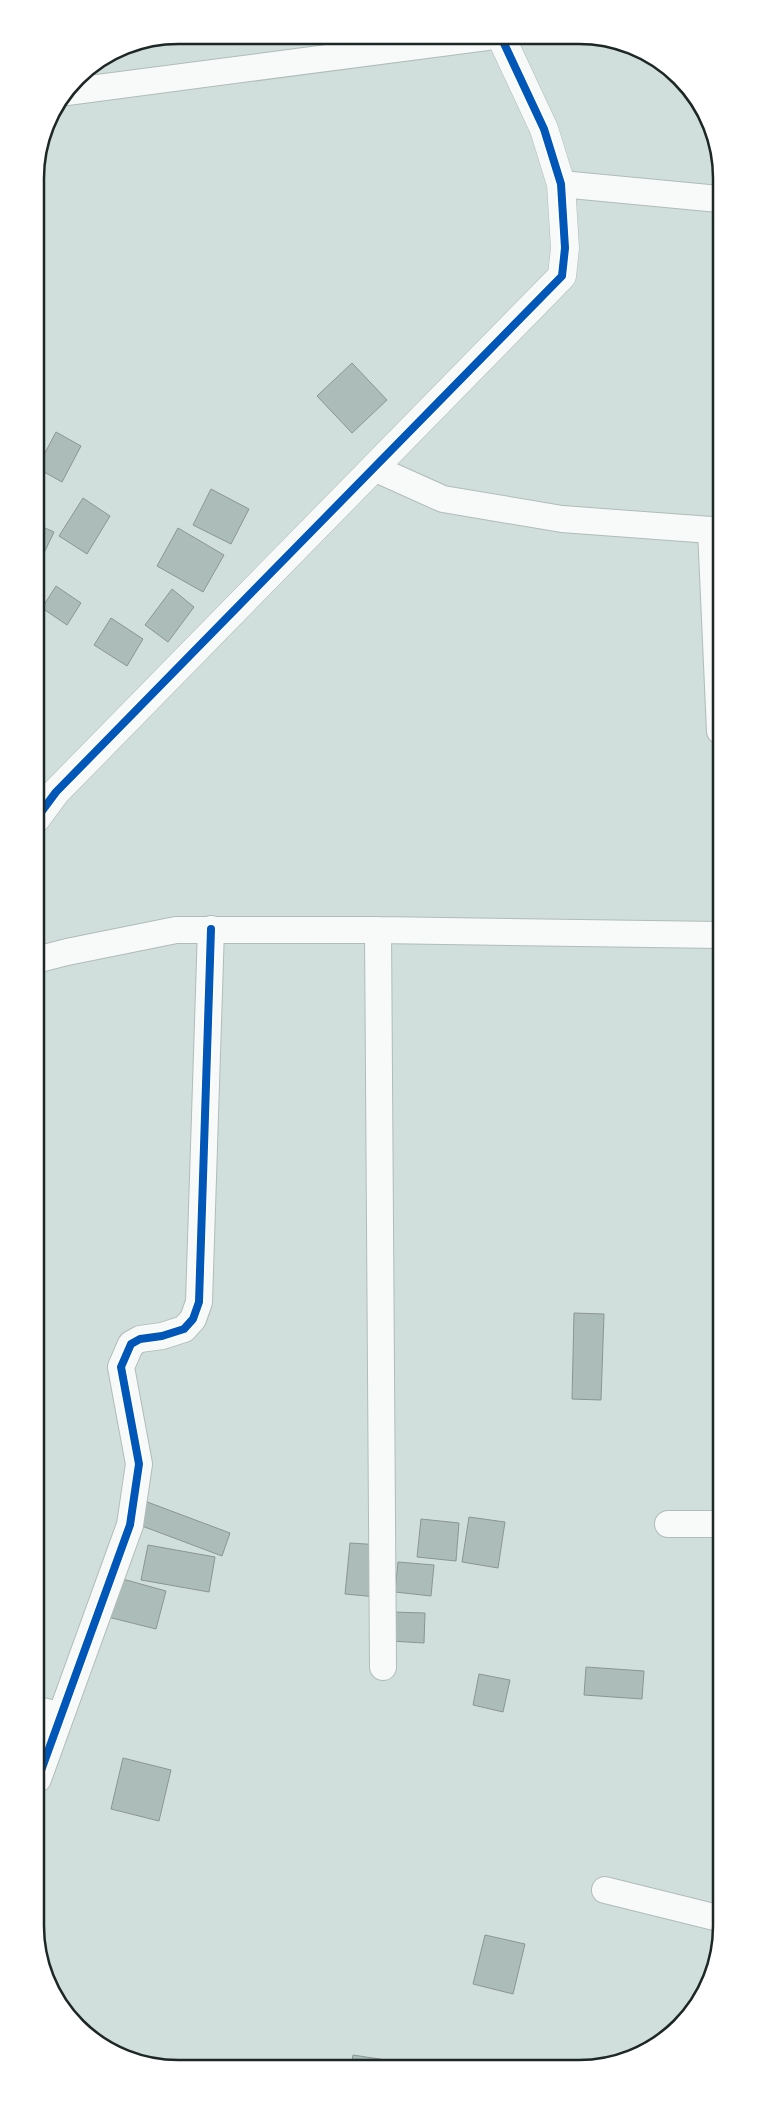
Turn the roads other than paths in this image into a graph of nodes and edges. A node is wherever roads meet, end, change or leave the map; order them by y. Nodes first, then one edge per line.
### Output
1 (434, 44) edge
2 (504, 44) edge
3 (76, 91) edge
4 (560, 184) junction
5 (713, 198) edge
6 (374, 468) junction
7 (713, 530) edge
8 (44, 808) edge
9 (211, 930) junction
10 (378, 930) junction
11 (713, 935) edge
12 (44, 958) edge
13 (668, 1524) dead end
14 (713, 1524) edge
15 (383, 1667) dead end
16 (49, 1713) edge
17 (44, 1743) edge
18 (605, 1890) dead end
19 (713, 1917) edge

1 - 3 street
2 - 4 street
4 - 5 street
4 - 6 street
6 - 7 street
6 - 8 street
9 - 10 street
9 - 12 street
9 - 16 street
10 - 11 street
10 - 15 street
13 - 14 street
16 - 17 street
18 - 19 street

